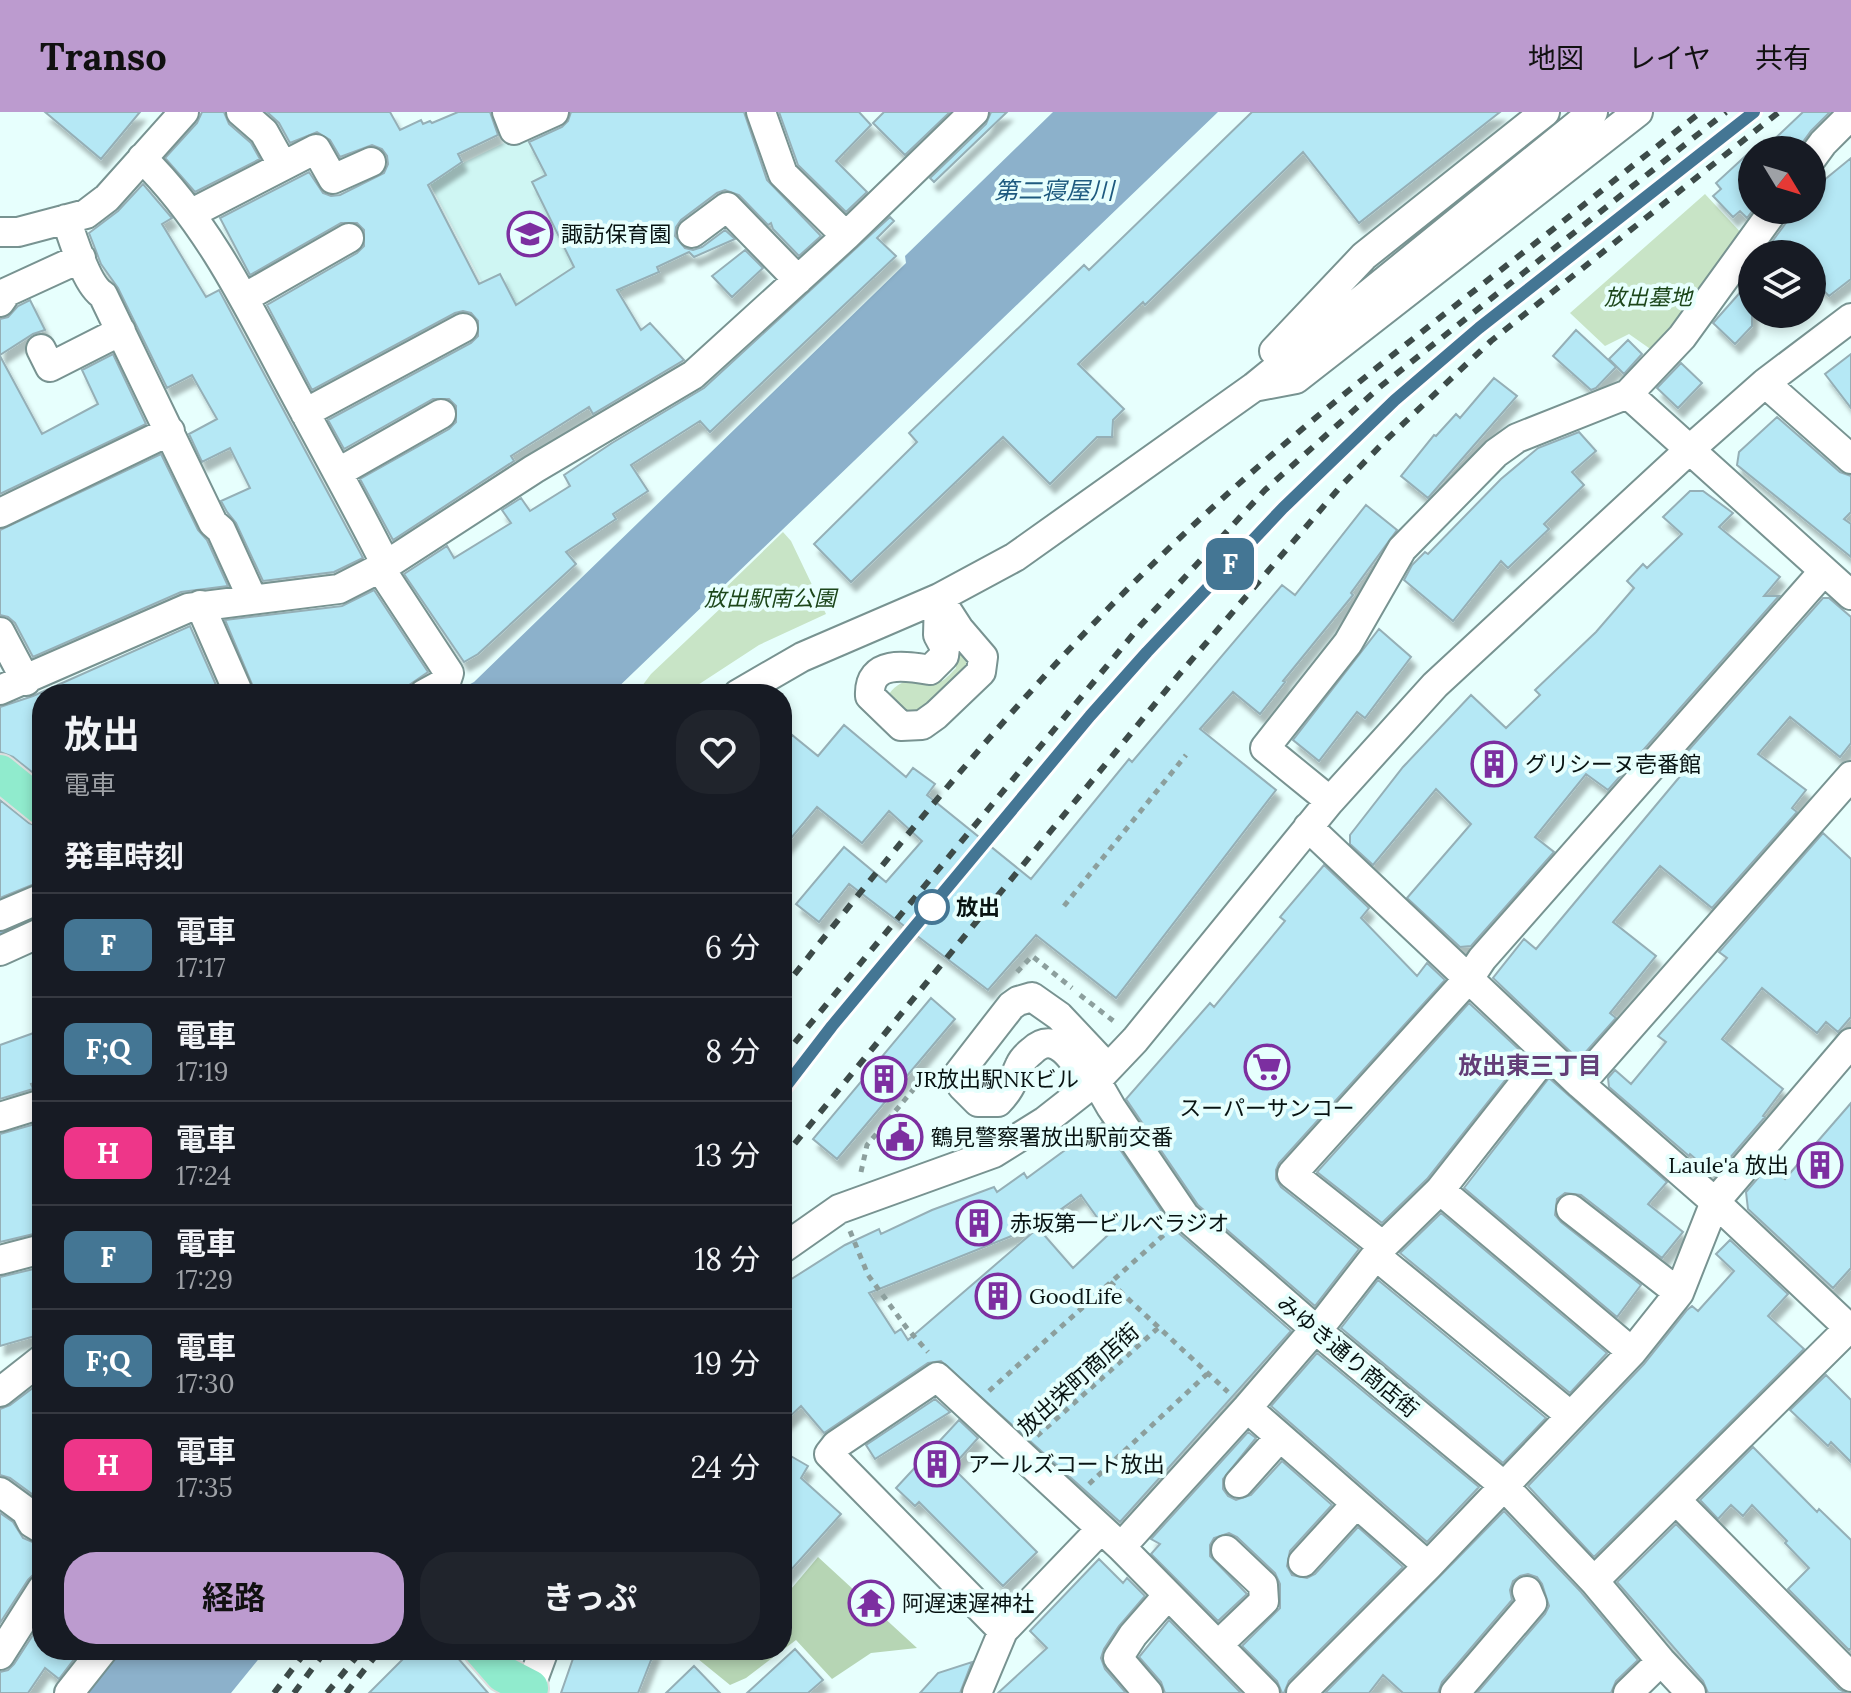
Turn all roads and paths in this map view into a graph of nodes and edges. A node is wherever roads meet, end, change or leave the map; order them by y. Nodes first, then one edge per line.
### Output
1 (184, 112) edge
2 (241, 112) edge
3 (507, 112) edge
4 (554, 112) edge
5 (761, 112) edge
6 (974, 112) edge
7 (1545, 112) edge
8 (1593, 112) edge
9 (1638, 112) edge
10 (1851, 115) edge
11 (1826, 140) edge
12 (142, 158) junction
13 (371, 162) dead end
14 (283, 166) junction
15 (192, 213) junction
16 (66, 219) junction
17 (1764, 224) edge
18 (0, 232) edge
19 (692, 233) dead end
20 (846, 236) junction
21 (349, 238) dead end
22 (81, 258) junction
23 (798, 280) junction
24 (244, 298) junction
25 (0, 302) edge
26 (1851, 318) edge
27 (463, 328) dead end
28 (121, 331) junction
29 (50, 367) dead end
30 (1765, 383) junction
31 (1254, 387) junction
32 (1628, 394) junction
33 (305, 413) junction
34 (441, 414) dead end
35 (170, 431) junction
36 (1688, 451) junction
37 (1851, 459) edge
38 (339, 472) junction
39 (0, 513) edge
40 (383, 566) junction
41 (1823, 572) junction
42 (1851, 595) edge
43 (252, 598) junction
44 (939, 598) junction
45 (200, 605) junction
46 (0, 632) edge
47 (235, 684) edge
48 (442, 684) edge
49 (755, 684) edge
50 (13, 686) edge
51 (1186, 755) dead end
52 (0, 773) edge
53 (1851, 776) edge
54 (32, 799) edge
55 (1330, 801) junction
56 (1308, 827) junction
57 (32, 902) edge
58 (1064, 906) dead end
59 (0, 916) edge
60 (32, 937) edge
61 (0, 951) edge
62 (1470, 977) junction
63 (1851, 1043) edge
64 (1547, 1054) junction
65 (1098, 1078) junction
66 (1580, 1084) junction
67 (32, 1107) edge
68 (0, 1117) edge
69 (1440, 1190) junction
70 (1715, 1202) junction
71 (1571, 1209) dead end
72 (1185, 1216) junction
73 (849, 1230) dead end
74 (792, 1242) edge
75 (1380, 1251) junction
76 (32, 1252) edge
77 (0, 1260) edge
78 (1110, 1282) junction
79 (1679, 1293) junction
80 (1158, 1328) junction
81 (1851, 1328) edge
82 (1316, 1330) junction
83 (1632, 1352) junction
84 (32, 1367) edge
85 (1207, 1374) junction
86 (937, 1377) junction
87 (0, 1392) edge
88 (970, 1408) junction
89 (1247, 1408) junction
90 (1571, 1416) junction
91 (1280, 1437) junction
92 (1019, 1453) junction
93 (1239, 1483) dead end
94 (1503, 1485) junction
95 (0, 1492) edge
96 (1676, 1500) junction
97 (1070, 1501) junction
98 (1356, 1504) junction
99 (32, 1523) edge
100 (1111, 1538) junction
101 (1226, 1550) dead end
102 (1303, 1562) dead end
103 (1428, 1566) junction
104 (1594, 1581) junction
105 (1527, 1591) dead end
106 (1168, 1595) junction
107 (32, 1605) edge
108 (1003, 1631) junction
109 (1218, 1645) junction
110 (0, 1655) edge
111 (95, 1660) edge
112 (491, 1660) edge
113 (540, 1660) edge
114 (1661, 1661) junction
115 (1851, 1677) edge
116 (529, 1691) edge
117 (69, 1693) edge
118 (977, 1693) edge
119 (1148, 1693) edge
120 (1265, 1693) edge
121 (1301, 1693) edge
122 (1455, 1693) edge
123 (1628, 1693) edge
124 (1691, 1693) edge

1 - 12 street
2 - 14 street
3 - 4 street
5 - 20 street
6 - 20 street
7 - 31 street
8 - 31 street
9 - 31 street
10 - 11 street
12 - 15 street
12 - 16 street
13 - 14 street
14 - 15 street
15 - 24 street
16 - 18 street
16 - 22 street
17 - 32 street
19 - 23 street
20 - 23 street
21 - 24 street
22 - 25 street
22 - 28 street
23 - 40 street
24 - 33 street
26 - 30 street
27 - 33 street
28 - 29 street
28 - 35 street
30 - 36 street
30 - 37 street
31 - 44 street
32 - 36 street
32 - 55 street
33 - 38 street
34 - 38 street
35 - 39 street
35 - 43 street
36 - 41 street
36 - 55 street
38 - 40 street
40 - 43 street
40 - 48 street
41 - 42 street
41 - 62 street
43 - 45 street
44 - 44 street
44 - 49 street
45 - 47 street
45 - 50 street
46 - 50 street
51 - 58 path
52 - 54 main road
53 - 66 street
55 - 56 street
56 - 62 street
56 - 65 street
57 - 59 street
60 - 61 street
62 - 64 street
62 - 75 street
63 - 70 street
64 - 66 street
64 - 69 street
65 - 65 street
65 - 72 street, みゆき通り商店街
65 - 74 street
66 - 70 street
67 - 68 street
69 - 75 street
69 - 83 street
70 - 79 street
70 - 81 street
71 - 79 street
72 - 78 path
72 - 82 street, みゆき通り商店街
73 - 86 path
75 - 82 street
75 - 90 street
76 - 77 street
78 - 80 path
78 - 88 path
79 - 83 street
80 - 85 path
80 - 92 path, 放出栄町商店街
81 - 96 street
82 - 89 street
82 - 94 street, みゆき通り商店街
83 - 90 street
84 - 87 street
85 - 89 path
85 - 97 path
86 - 88 street
86 - 108 street
88 - 92 street
89 - 91 street
89 - 100 street
90 - 94 street
91 - 93 street
91 - 98 street
92 - 97 street
94 - 103 street
94 - 104 street, みゆき通り商店街
95 - 99 street
96 - 104 street
96 - 115 street
97 - 100 street
98 - 102 street
98 - 103 street
100 - 106 street
100 - 108 street
101 - 109 street
103 - 121 street
104 - 114 street, みゆき通り商店街
105 - 122 street
106 - 109 street
106 - 119 street
107 - 110 street
108 - 118 street
109 - 120 street
111 - 117 street
112 - 116 main road
113 - 116 street
114 - 123 street
114 - 124 street, みゆき通り商店街

